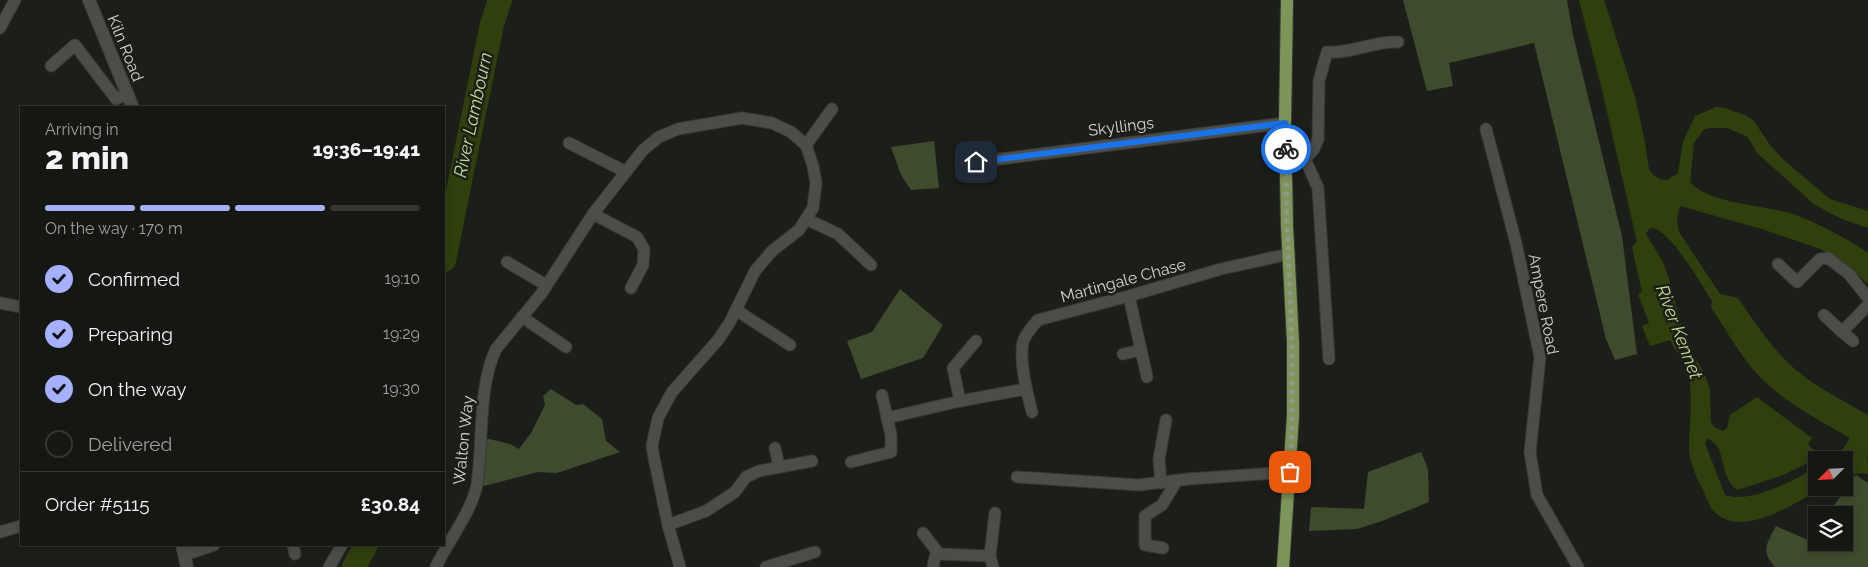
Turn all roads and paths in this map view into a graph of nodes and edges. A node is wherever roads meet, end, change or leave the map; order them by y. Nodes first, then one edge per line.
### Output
1 (15, 0) edge
2 (89, 0) edge
3 (1288, 0) edge
4 (0, 28) edge
5 (1398, 42) dead end
6 (51, 66) dead end
7 (128, 94) junction
8 (132, 106) edge
9 (832, 109) dead end
10 (1285, 123) junction
11 (1486, 129) dead end
12 (568, 143) dead end
13 (806, 145) junction
14 (1306, 160) junction
15 (1287, 162) junction
16 (961, 164) dead end
17 (626, 172) junction
18 (593, 214) junction
19 (806, 219) junction
20 (1289, 254) junction
21 (507, 262) dead end
22 (1778, 264) dead end
23 (871, 265) dead end
24 (546, 285) junction
25 (631, 288) dead end
26 (1130, 296) junction
27 (1868, 298) edge
28 (0, 303) edge
29 (1868, 304) edge
30 (20, 307) edge
31 (736, 310) junction
32 (1824, 315) dead end
33 (522, 317) junction
34 (1842, 332) junction
35 (976, 341) dead end
36 (1853, 341) dead end
37 (790, 345) dead end
38 (566, 347) dead end
39 (1141, 350) junction
40 (1123, 354) dead end
41 (1329, 359) dead end
42 (1147, 377) dead end
43 (1026, 389) junction
44 (882, 395) dead end
45 (960, 401) junction
46 (1032, 412) dead end
47 (887, 418) junction
48 (1166, 420) dead end
49 (775, 448) dead end
50 (812, 461) dead end
51 (851, 462) dead end
52 (779, 466) junction
53 (1290, 472) junction
54 (1016, 477) dead end
55 (1182, 480) junction
56 (1161, 483) junction
57 (995, 514) dead end
58 (668, 525) junction
59 (20, 526) edge
60 (0, 532) edge
61 (923, 533) dead end
62 (211, 546) edge
63 (341, 546) edge
64 (1163, 548) dead end
65 (815, 552) dead end
66 (939, 554) junction
67 (185, 556) edge
68 (992, 562) edge
69 (330, 567) edge
70 (436, 567) edge
71 (680, 567) edge
72 (766, 567) edge
73 (933, 567) edge
74 (1283, 567) edge
75 (1578, 567) edge

1 - 4 street
2 - 7 street, Kiln Road
3 - 10 main road
5 - 14 street
6 - 7 street
7 - 8 street, Kiln Road
9 - 13 street
10 - 15 main road
10 - 16 street, Skyllings
11 - 75 street, Ampere Road
12 - 17 street
13 - 17 street, Walton Way
13 - 19 street
14 - 15 street
14 - 41 street
15 - 20 main road
17 - 18 street, Walton Way
18 - 24 street, Walton Way
18 - 25 street
19 - 23 street
19 - 31 street
20 - 26 street, Martingale Chase
20 - 53 main road
21 - 24 street
22 - 27 street
24 - 33 street, Walton Way
26 - 39 street
26 - 43 street, Martingale Chase
28 - 30 street
29 - 34 street
31 - 37 street
31 - 58 street
32 - 34 street
33 - 38 street
33 - 70 street, Walton Way
34 - 36 street
35 - 45 street
39 - 40 street
39 - 42 street
43 - 45 street
43 - 46 street, Martingale Chase
44 - 47 street
45 - 47 street
47 - 51 street
48 - 56 street
49 - 52 street
50 - 52 street
52 - 58 street
53 - 55 street
53 - 74 main road
54 - 56 street
55 - 56 street
55 - 64 street
57 - 68 street
58 - 71 street
59 - 60 street
61 - 66 street
62 - 67 street
63 - 69 street
65 - 72 street
66 - 68 street
66 - 73 street

